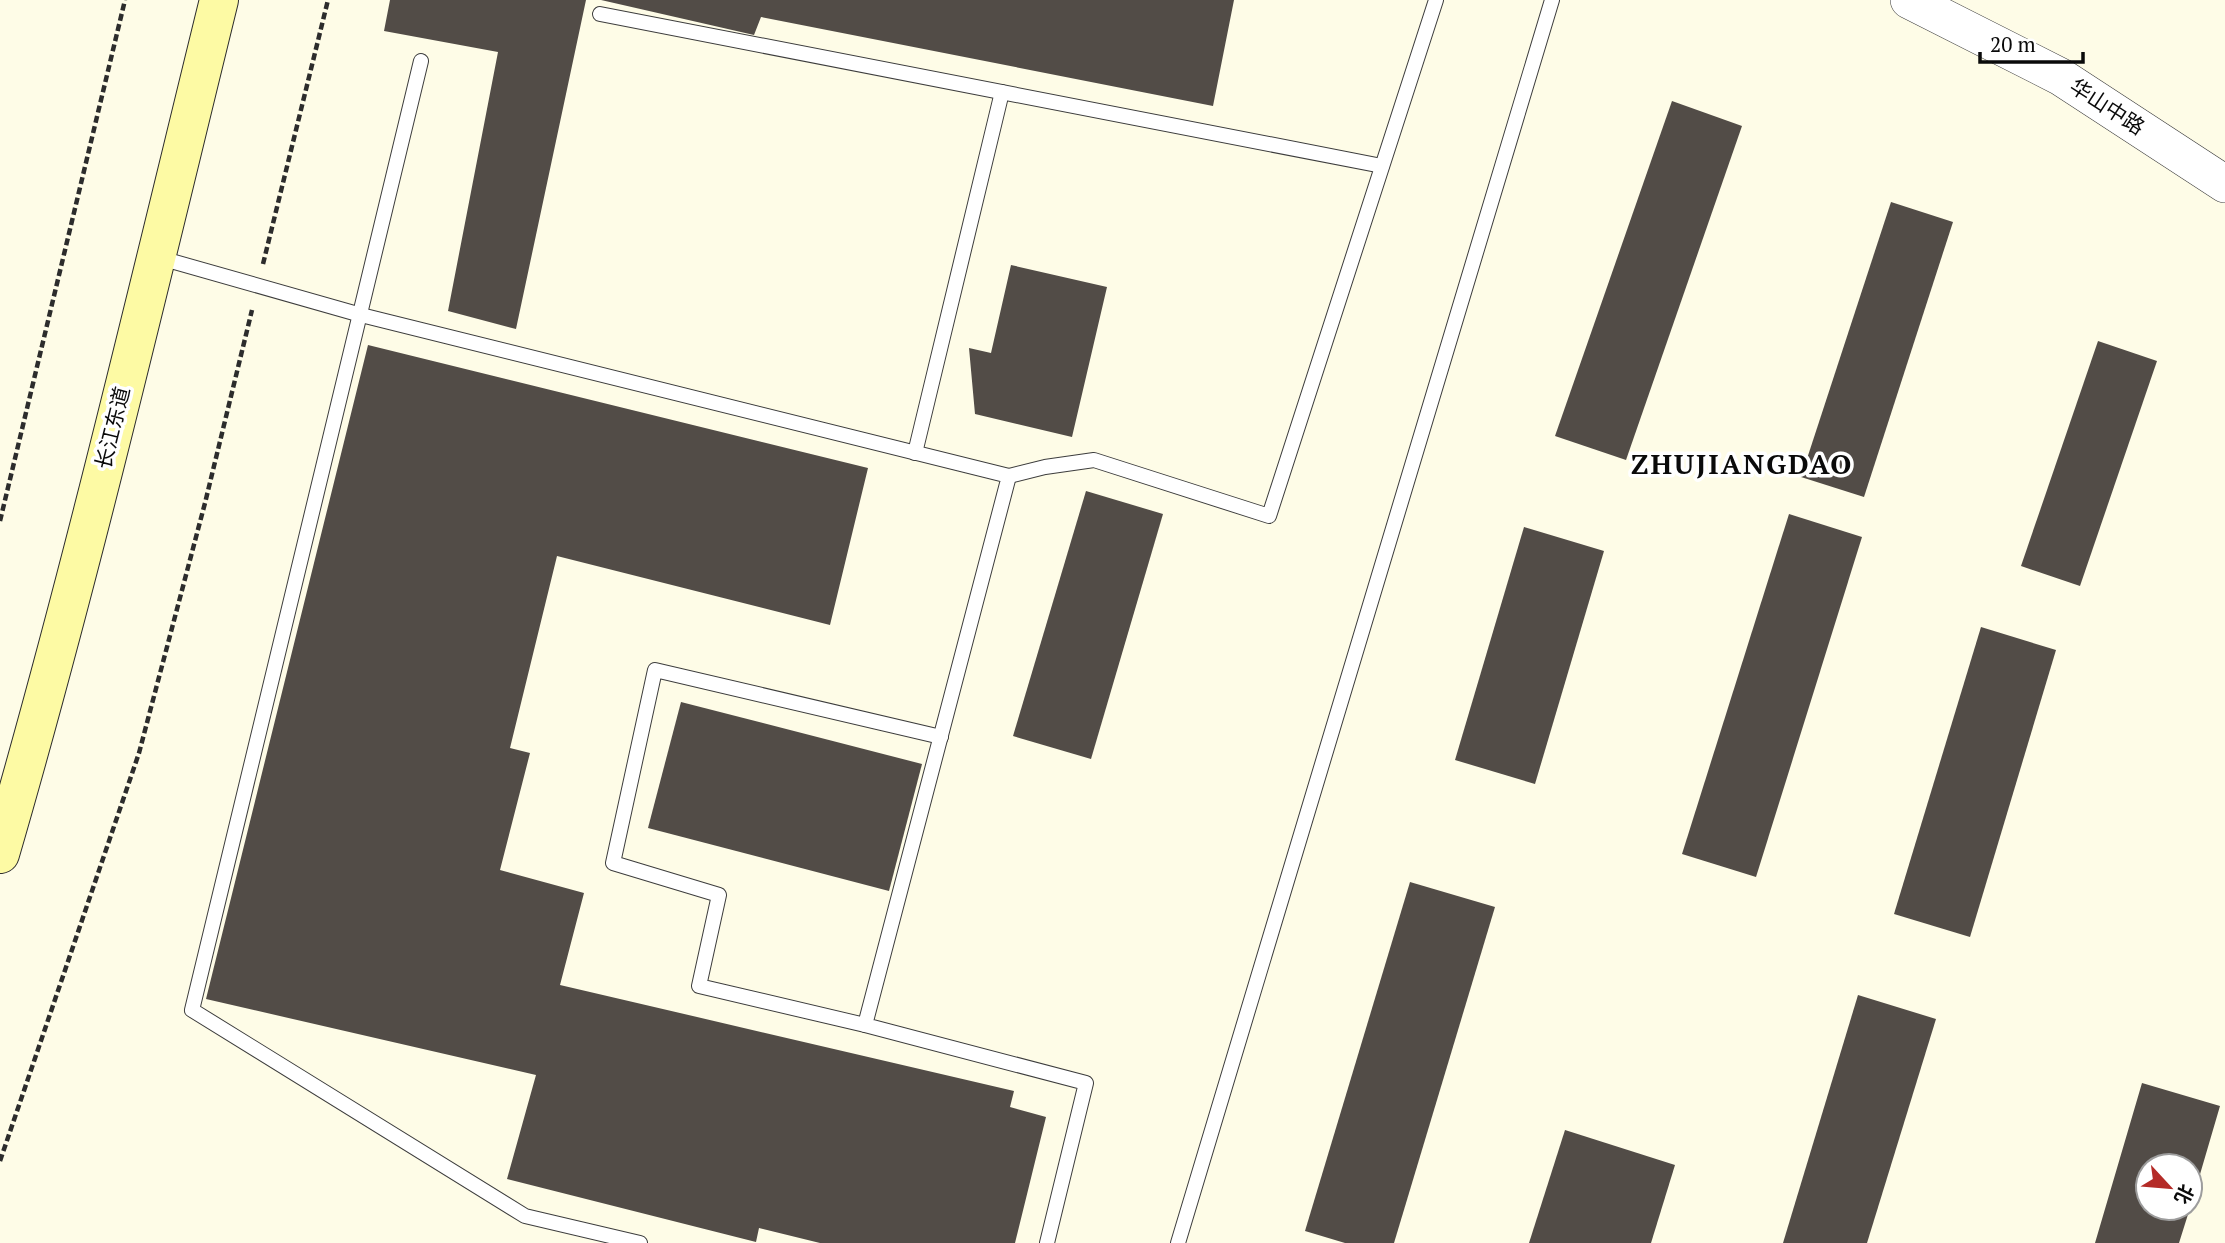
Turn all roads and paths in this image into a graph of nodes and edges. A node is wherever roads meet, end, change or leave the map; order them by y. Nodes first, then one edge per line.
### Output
1 (125, 0) edge
2 (219, 0) edge
3 (328, 0) edge
4 (1436, 0) edge
5 (1552, 0) edge
6 (1909, 0) edge
7 (600, 14) dead end
8 (421, 61) dead end
9 (1002, 92) junction
10 (1382, 166) junction
11 (2225, 184) edge
12 (156, 257) junction
13 (258, 286) junction
14 (361, 315) junction
15 (915, 453) junction
16 (1009, 476) junction
17 (0, 521) edge
18 (941, 737) junction
19 (0, 854) edge
20 (865, 1025) junction
21 (0, 1161) edge
22 (640, 1243) edge
23 (1047, 1243) edge
24 (1178, 1243) edge

1 - 17 path
2 - 12 main road, 长江东道
3 - 13 path
4 - 10 lane
5 - 24 lane
6 - 11 street, 华山中路
7 - 9 lane
8 - 14 lane
9 - 10 lane
9 - 15 lane
10 - 16 lane
12 - 13 lane
12 - 19 main road, 长江东道
13 - 14 lane
13 - 21 path
14 - 15 lane
14 - 22 lane
15 - 16 lane
16 - 18 lane
18 - 20 lane
18 - 20 lane
20 - 23 lane

